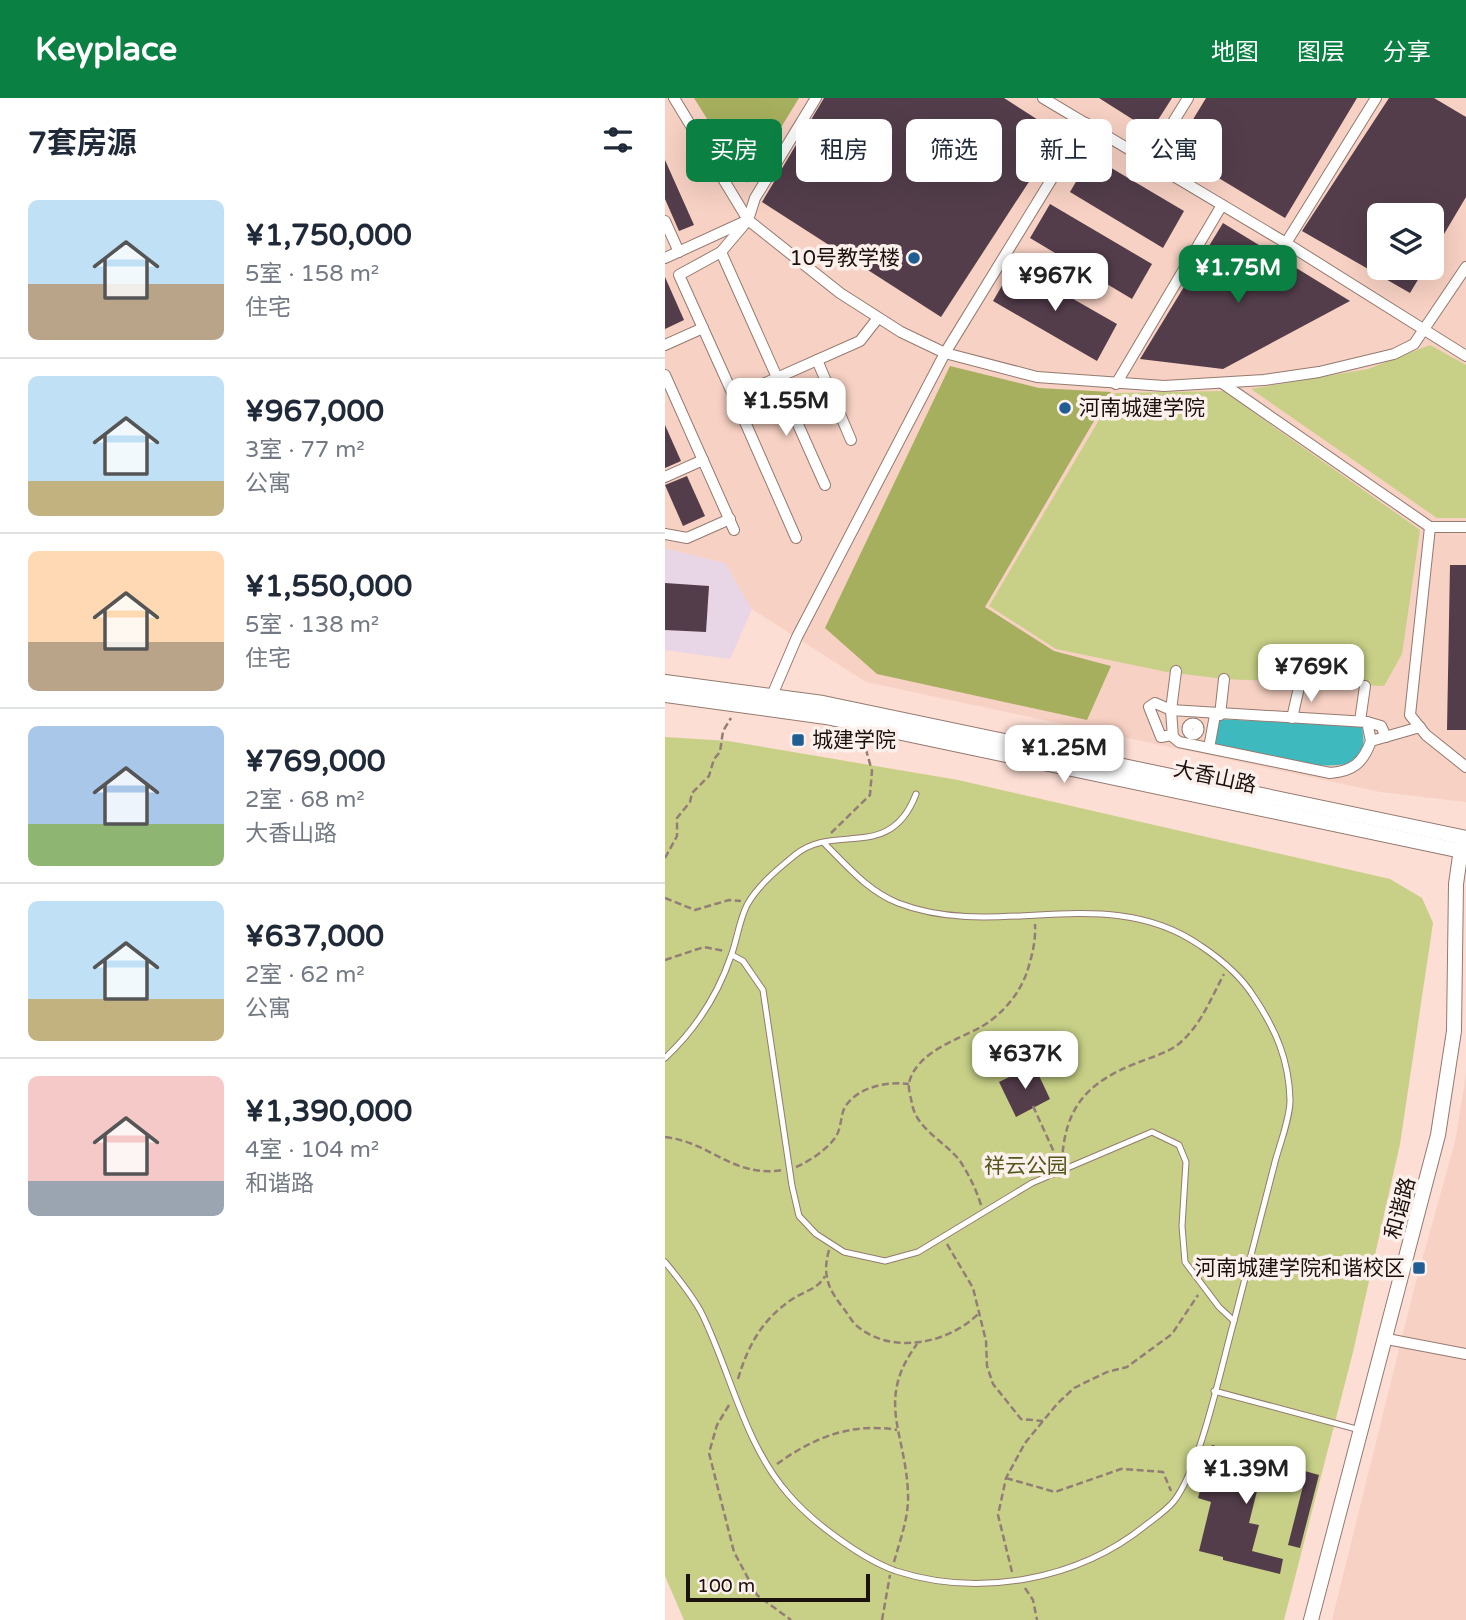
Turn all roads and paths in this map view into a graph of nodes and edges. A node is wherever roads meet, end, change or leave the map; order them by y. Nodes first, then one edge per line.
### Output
1 (674, 98) edge
2 (816, 98) edge
3 (1043, 98) edge
4 (1188, 98) edge
5 (1376, 98) edge
6 (1078, 119) edge
7 (1175, 119) edge
8 (1050, 182) edge
9 (1184, 182) edge
10 (1222, 205) junction
11 (748, 220) junction
12 (665, 221) edge
13 (1286, 243) junction
14 (679, 252) junction
15 (721, 252) junction
16 (665, 258) edge
17 (1465, 273) edge
18 (878, 318) junction
19 (703, 328) junction
20 (1425, 332) junction
21 (665, 345) edge
22 (945, 353) junction
23 (1466, 356) edge
24 (817, 360) junction
25 (665, 375) edge
26 (777, 378) junction
27 (1222, 383) junction
28 (1116, 384) junction
29 (734, 397) junction
30 (851, 440) dead end
31 (703, 460) junction
32 (665, 477) edge
33 (825, 485) dead end
34 (1430, 527) junction
35 (1466, 527) edge
36 (665, 534) edge
37 (796, 538) dead end
38 (1176, 671) dead end
39 (1224, 679) dead end
40 (665, 682) edge
41 (1300, 683) dead end
42 (1365, 686) dead end
43 (665, 695) edge
44 (770, 701) junction
45 (740, 703) junction
46 (1171, 710) junction
47 (1217, 715) junction
48 (1292, 718) junction
49 (1364, 722) junction
50 (857, 724) junction
51 (1420, 727) junction
52 (1193, 729) junction
53 (1172, 730) junction
54 (1212, 732) junction
55 (1386, 737) junction
56 (1371, 741) junction
57 (1209, 748) junction
58 (1466, 767) edge
59 (916, 794) dead end
60 (829, 834) dead end
61 (825, 844) junction
62 (1463, 845) edge
63 (665, 858) edge
64 (665, 898) edge
65 (747, 905) junction
66 (1034, 916) junction
67 (732, 955) junction
68 (665, 960) edge
69 (1228, 968) junction
70 (665, 1058) edge
71 (1033, 1106) dead end
72 (1062, 1170) junction
73 (982, 1211) junction
74 (941, 1237) junction
75 (831, 1243) junction
76 (665, 1262) edge
77 (1192, 1300) dead end
78 (980, 1312) junction
79 (1234, 1321) junction
80 (1387, 1339) junction
81 (917, 1344) junction
82 (1466, 1354) edge
83 (1214, 1391) junction
84 (1043, 1421) junction
85 (898, 1430) junction
86 (1363, 1431) junction
87 (771, 1468) junction
88 (1006, 1479) junction
89 (1174, 1501) junction
90 (892, 1569) junction
91 (1019, 1580) junction
92 (882, 1620) edge
93 (1037, 1620) edge
94 (1311, 1620) edge

1 - 11 street
2 - 11 street
3 - 6 street
4 - 7 street
5 - 13 street
8 - 22 street
9 - 10 street
10 - 13 street
10 - 28 street
11 - 14 street
11 - 15 street
11 - 18 street
12 - 14 street
13 - 20 street
14 - 16 street
15 - 19 street
15 - 26 street
17 - 20 street
18 - 22 street
18 - 24 street
19 - 21 street
19 - 29 street
20 - 23 street
20 - 27 street
22 - 28 street
22 - 44 street
24 - 26 street
24 - 30 street
25 - 31 street
26 - 29 street
26 - 33 street
27 - 28 street
27 - 34 street
29 - 37 street
31 - 32 street
31 - 36 street
34 - 35 street
34 - 51 street
38 - 46 street
39 - 47 street
40 - 44 main road, 大香山路
41 - 48 street
42 - 49 street
43 - 45 main road, 大香山路
44 - 45 main road, 大香山路
44 - 50 main road, 大香山路
44 - 62 main road, 大香山路
45 - 63 path
46 - 52 street
46 - 53 street
46 - 53 street
47 - 48 street
47 - 52 street
47 - 54 street
48 - 49 street
49 - 55 street
49 - 56 street
50 - 60 path
50 - 62 main road, 大香山路
51 - 55 street
51 - 58 street
52 - 53 street
52 - 54 street
52 - 57 street
54 - 57 street
55 - 56 street
56 - 57 street
59 - 61 lane
61 - 65 lane
61 - 66 lane
62 - 80 main road, 和谐路
64 - 65 path
65 - 67 lane
66 - 69 lane
66 - 73 path
67 - 68 path
67 - 70 lane
67 - 75 lane
69 - 72 path
69 - 79 lane
71 - 72 path
72 - 73 lane
72 - 79 lane
73 - 74 lane
74 - 75 lane
74 - 78 path
75 - 81 path
76 - 87 lane
77 - 84 path
78 - 81 path
78 - 84 path
79 - 83 lane
80 - 82 street
80 - 86 main road, 和谐路
81 - 85 path
83 - 86 lane
83 - 89 lane
84 - 88 path
85 - 87 path
85 - 90 path
86 - 94 main road, 和谐路
87 - 90 lane
88 - 89 path
88 - 91 path
89 - 91 lane
90 - 91 lane
90 - 92 path
91 - 93 path

